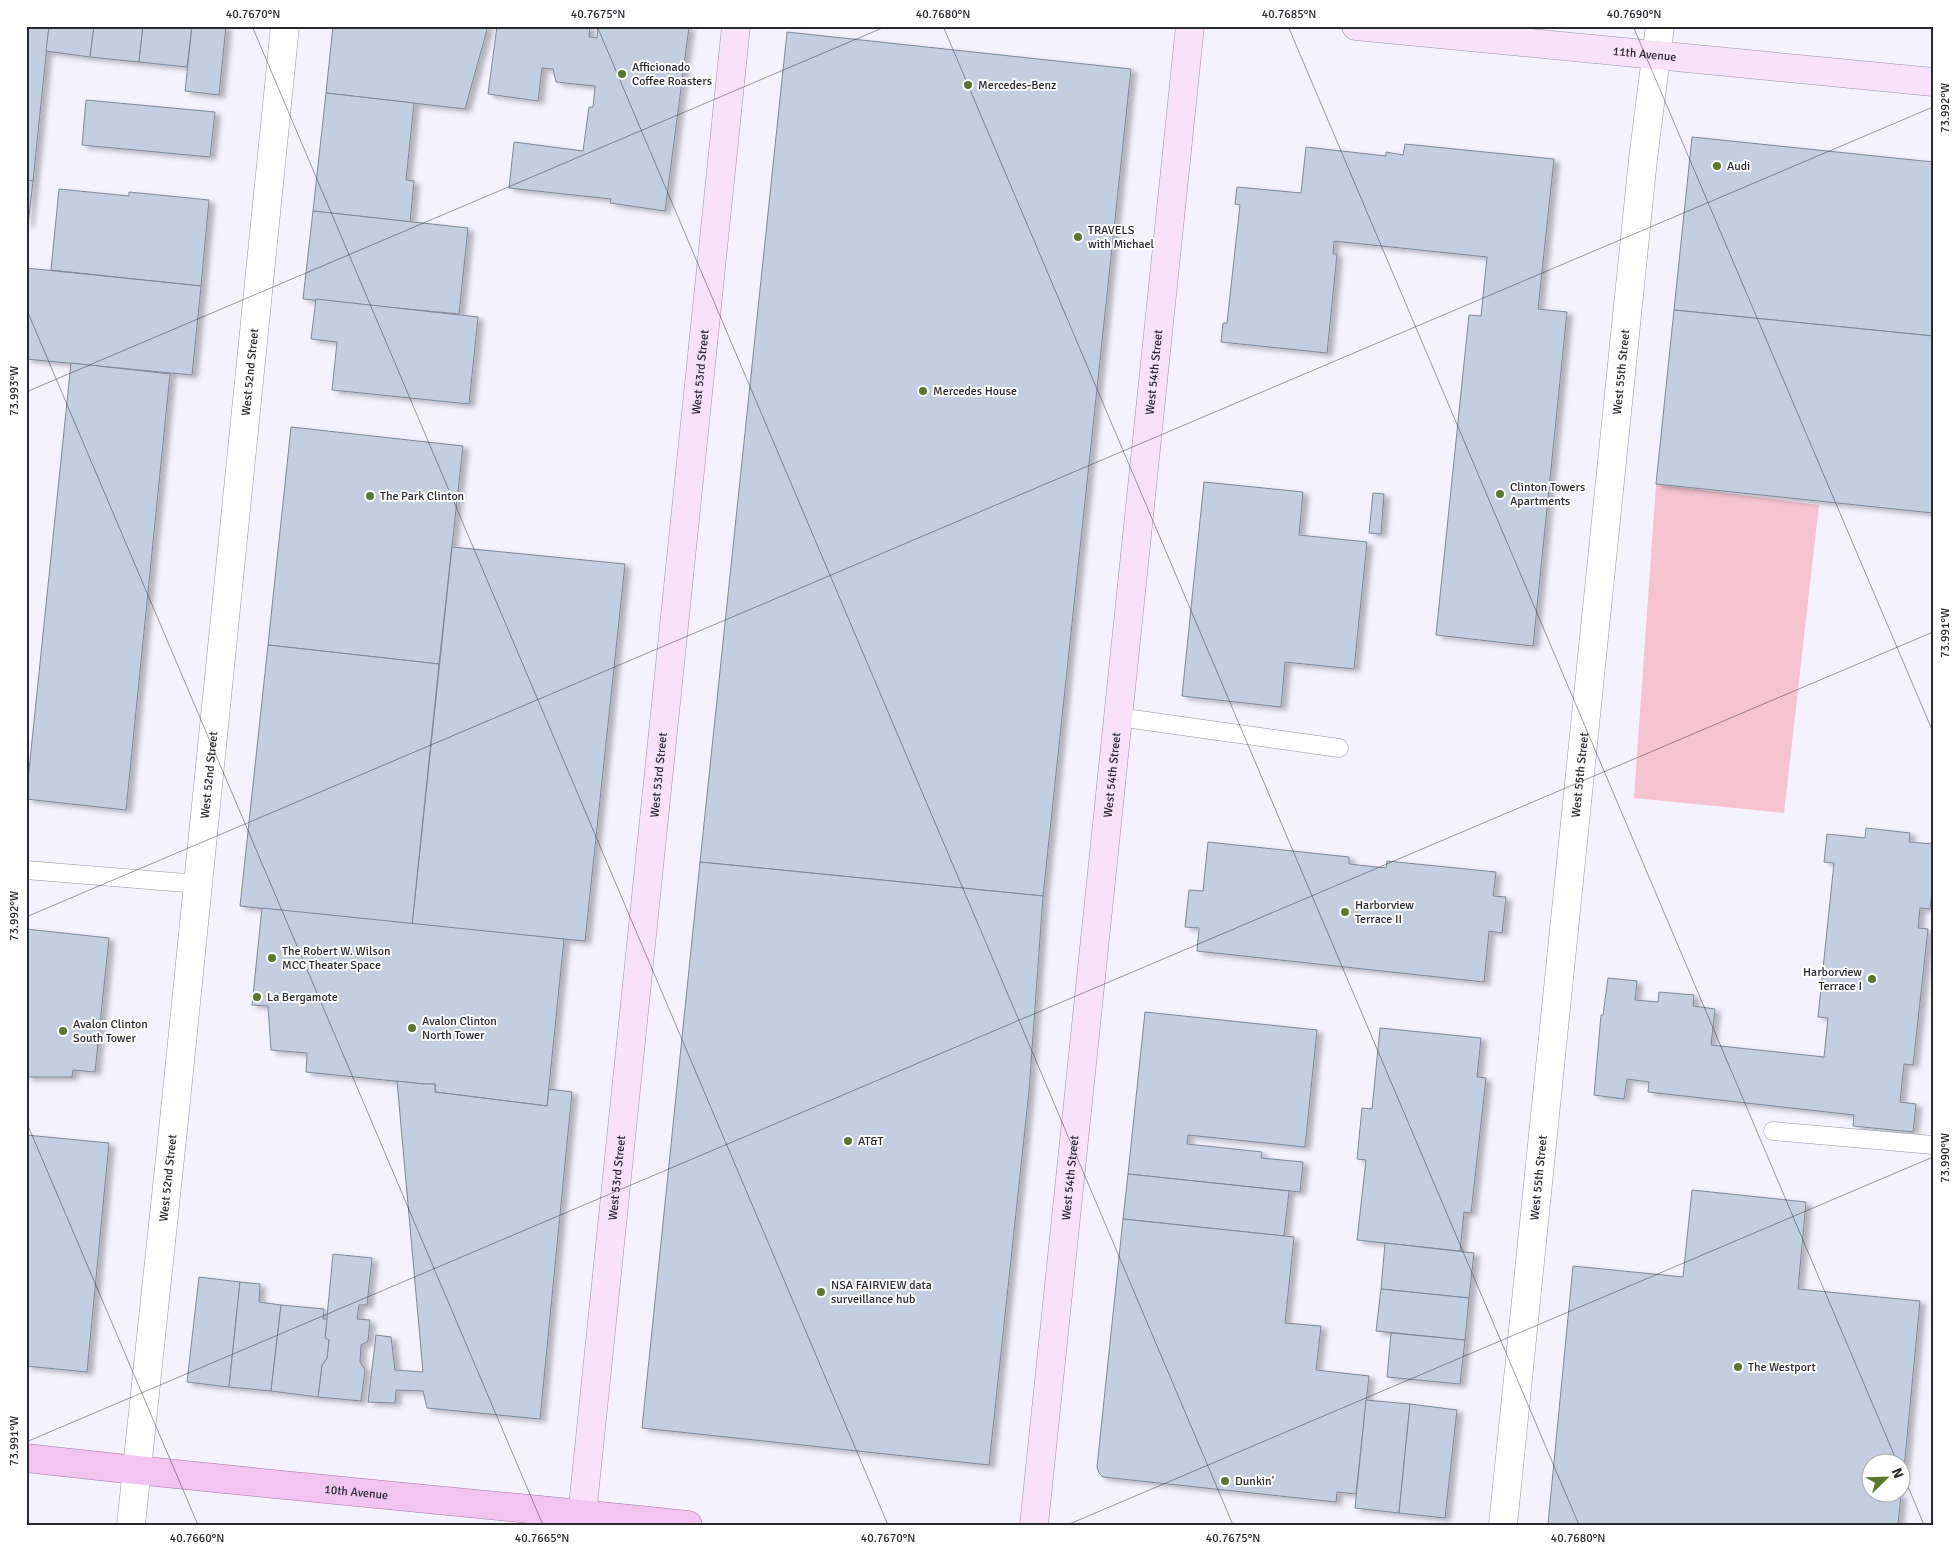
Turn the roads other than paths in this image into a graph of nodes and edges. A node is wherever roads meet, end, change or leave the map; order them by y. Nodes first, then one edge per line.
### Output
1 (285, 26) edge
2 (736, 26) edge
3 (1190, 26) edge
4 (1356, 26) edge
5 (1660, 26) edge
6 (1657, 55) junction
7 (1933, 82) edge
8 (1118, 717) junction
9 (1339, 748) dead end
10 (26, 870) edge
11 (198, 884) junction
12 (1773, 1131) dead end
13 (1933, 1145) edge
14 (26, 1458) edge
15 (136, 1471) junction
16 (582, 1519) edge
17 (130, 1525) edge
18 (688, 1525) edge
19 (1034, 1525) edge
20 (1503, 1525) edge

1 - 11 street, West 52nd Street
2 - 16 main road, West 53rd Street
3 - 8 main road, West 54th Street
4 - 6 main road, 11th Avenue
5 - 6 street, West 55th Street
6 - 7 main road, 11th Avenue
6 - 20 street, West 55th Street
8 - 9 lane
8 - 19 main road, West 54th Street
10 - 11 lane
11 - 15 street, West 52nd Street
12 - 13 lane
14 - 15 main road, 10th Avenue
15 - 16 main road, 10th Avenue
15 - 17 street, West 52nd Street
16 - 18 main road, 10th Avenue

